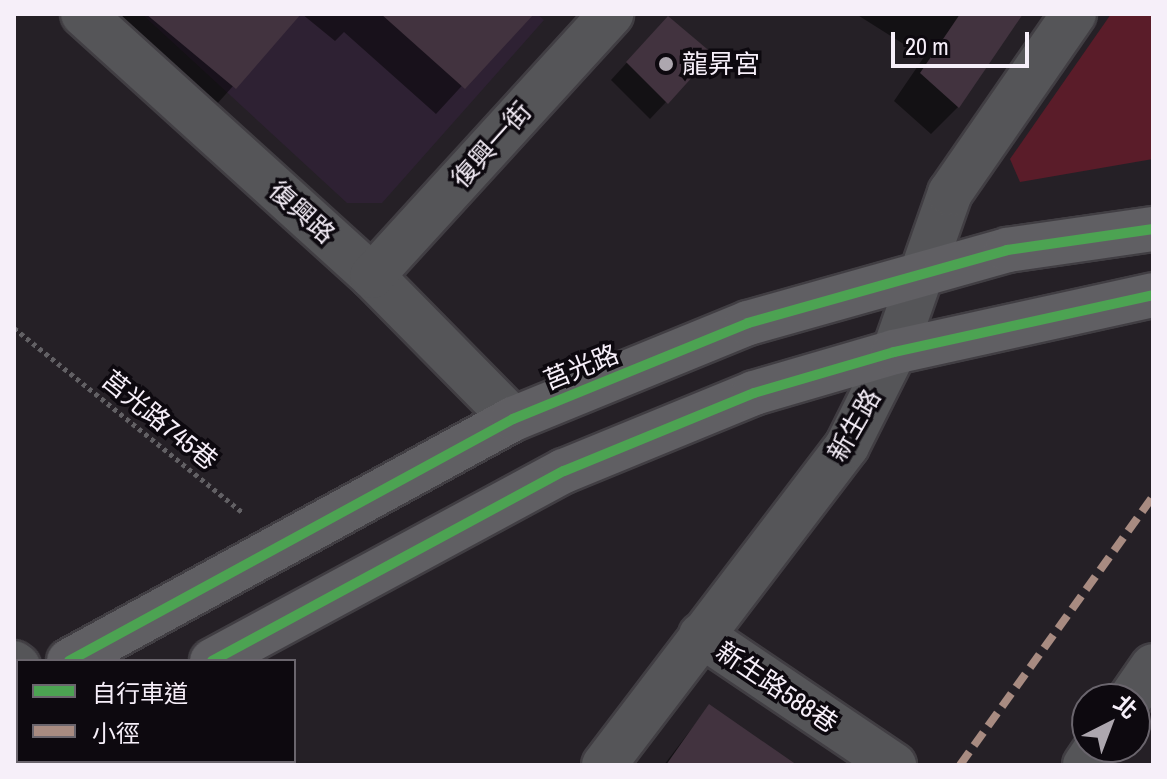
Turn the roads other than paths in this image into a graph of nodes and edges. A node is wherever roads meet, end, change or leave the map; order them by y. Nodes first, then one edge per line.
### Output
1 (83, 14) edge
2 (611, 14) edge
3 (1074, 14) edge
4 (1153, 229) edge
5 (919, 274) junction
6 (372, 276) junction
7 (1153, 295) edge
8 (894, 352) junction
9 (513, 419) junction
10 (701, 635) junction
11 (73, 659) edge
12 (216, 659) edge
13 (1153, 666) edge
14 (1141, 683) edge
15 (604, 765) edge
16 (894, 765) edge

1 - 6 street, 復興路
2 - 6 street, 復興一街
3 - 5 street, 新生路
4 - 5 main road, 莒光路
5 - 8 street, 新生路
5 - 9 main road, 莒光路
6 - 9 street, 復興路
7 - 8 main road
8 - 10 street, 新生路
8 - 12 main road
9 - 11 main road, 莒光路
10 - 15 street, 新生路
10 - 16 street, 新生路588巷
13 - 14 street

